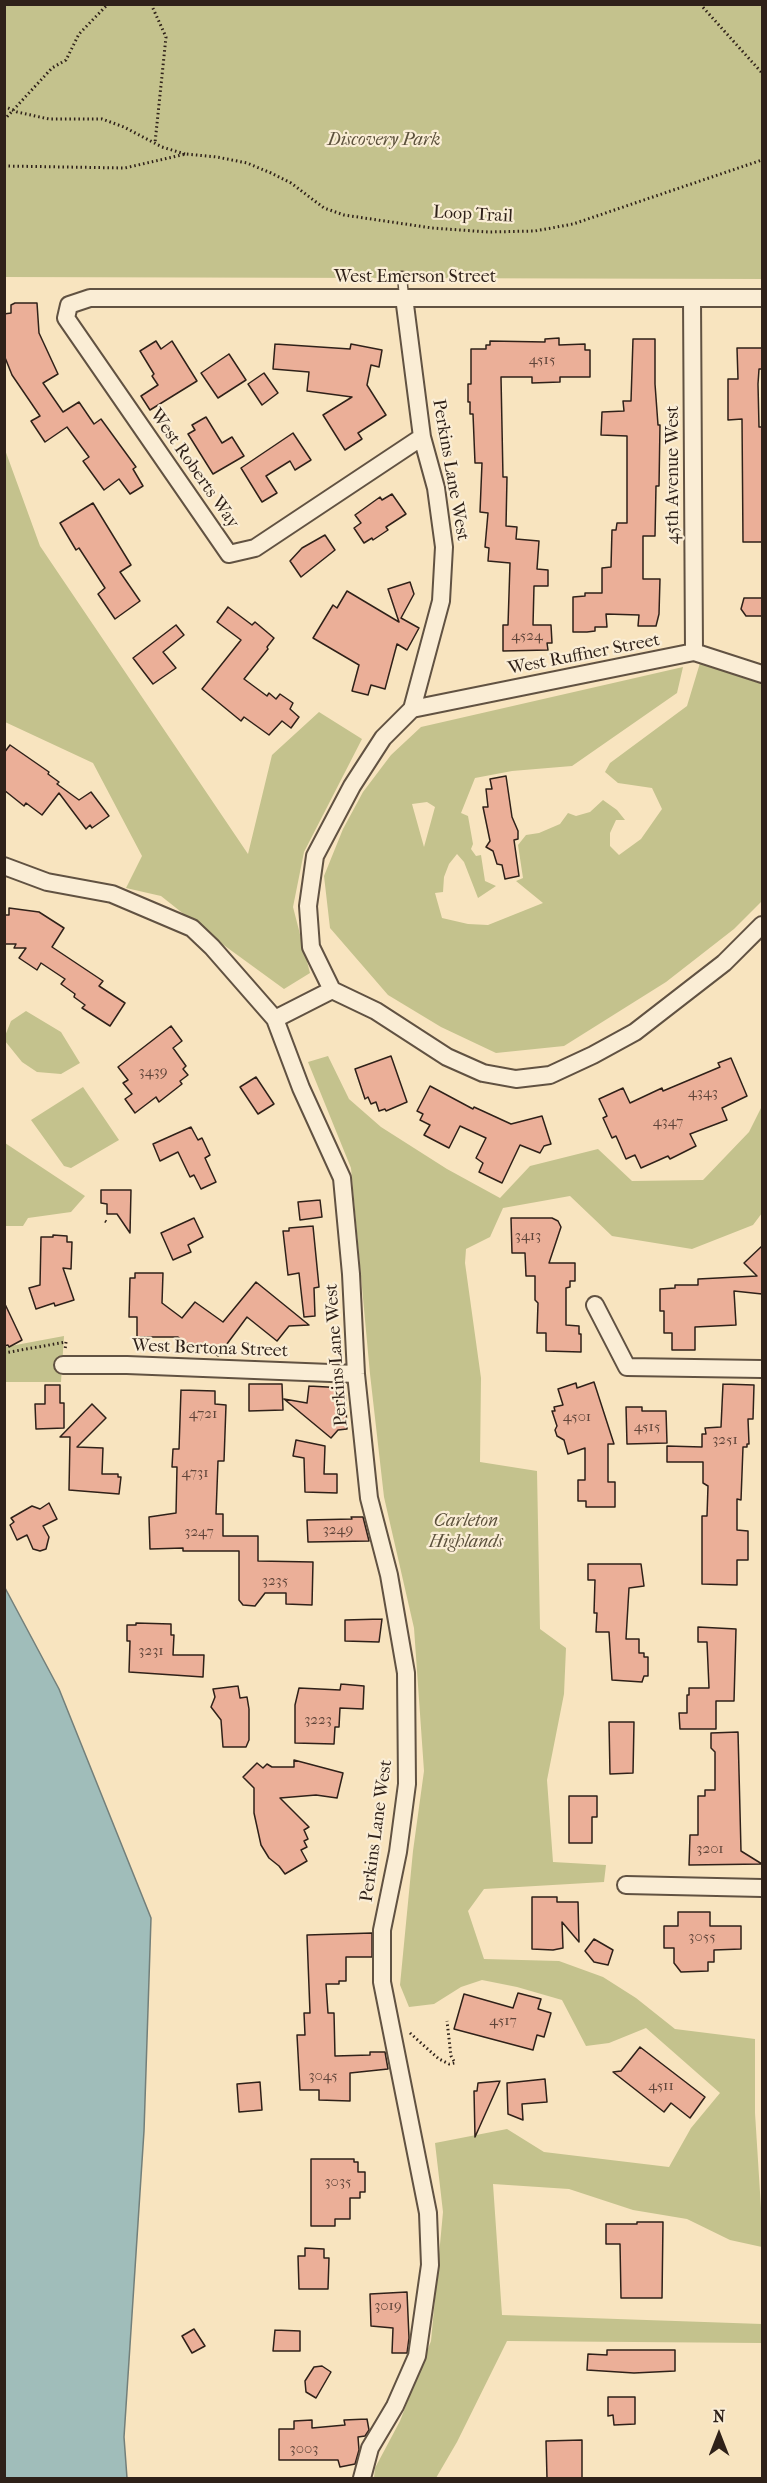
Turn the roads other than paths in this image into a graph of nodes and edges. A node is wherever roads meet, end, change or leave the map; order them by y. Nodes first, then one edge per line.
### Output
1 (402, 276) dead end
2 (404, 297) junction
3 (693, 297) junction
4 (762, 298) edge
5 (69, 305) joint
6 (422, 437) junction
7 (694, 652) junction
8 (762, 674) edge
9 (412, 709) junction
10 (4, 866) edge
11 (762, 925) edge
12 (332, 990) junction
13 (274, 1019) junction
14 (595, 1305) dead end
15 (63, 1365) dead end
16 (762, 1369) edge
17 (356, 1374) junction
18 (626, 1885) dead end
19 (762, 1888) edge
20 (362, 2478) edge

1 - 2 lane
2 - 3 street, West Emerson Street
2 - 5 street, West Emerson Street
2 - 6 street, Perkins Lane West
3 - 4 street, West Emerson Street
3 - 7 street, 45th Avenue West
5 - 6 street, West Roberts Way
6 - 9 street, Perkins Lane West
7 - 8 street, West Ruffner Street
7 - 9 street, West Ruffner Street
9 - 12 street, Perkins Lane West
10 - 13 street
11 - 12 street
12 - 13 street
13 - 17 street, Perkins Lane West
14 - 16 street
15 - 17 street, West Bertona Street
17 - 20 street, Perkins Lane West
18 - 19 street

